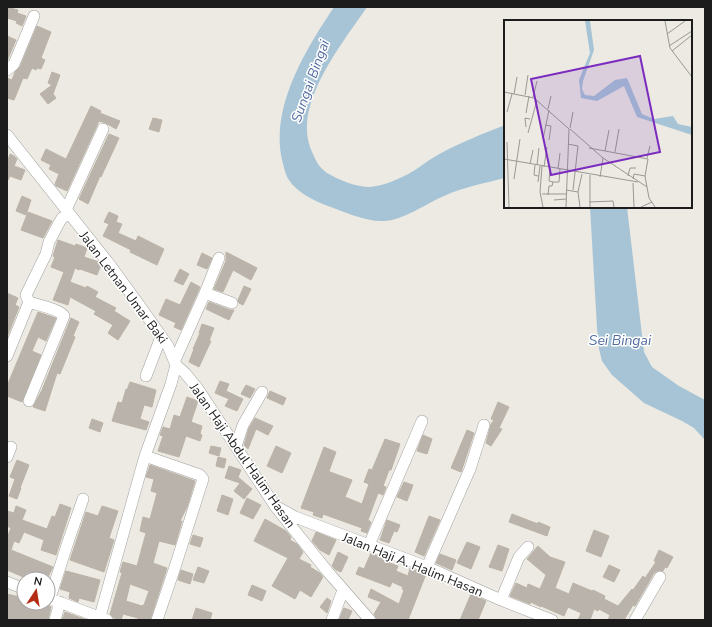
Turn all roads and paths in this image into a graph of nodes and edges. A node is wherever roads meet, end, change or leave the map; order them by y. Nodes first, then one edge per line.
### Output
1 (34, 16) dead end
2 (7, 70) edge
3 (102, 128) dead end
4 (8, 140) edge
5 (67, 212) junction
6 (219, 258) dead end
7 (205, 293) junction
8 (29, 302) junction
9 (232, 303) dead end
10 (161, 338) junction
11 (7, 356) edge
12 (175, 363) junction
13 (146, 376) dead end
14 (262, 392) dead end
15 (29, 401) dead end
16 (422, 421) dead end
17 (484, 425) dead end
18 (236, 446) junction
19 (145, 456) junction
20 (83, 499) dead end
21 (275, 506) junction
22 (369, 545) junction
23 (528, 547) dead end
24 (427, 567) junction
25 (660, 577) dead end
26 (56, 588) edge
27 (343, 590) junction
28 (56, 600) edge
29 (501, 600) junction
30 (102, 619) edge
31 (157, 620) edge
32 (332, 620) edge
33 (370, 620) edge
34 (552, 620) edge
35 (635, 620) edge

1 - 2 street
3 - 5 street
4 - 5 street, Jalan Letnan Umar Baki
5 - 8 street
5 - 10 street, Jalan Letnan Umar Baki
6 - 7 street
7 - 9 street
7 - 12 street
8 - 11 street
8 - 15 street
10 - 12 street, Jalan Letnan Umar Baki
10 - 13 street
12 - 18 street, Jalan Haji Abdul Halim Hasan
12 - 19 street
14 - 18 street
16 - 22 street
17 - 24 street
18 - 21 street, Jalan Haji Abdul Halim Hasan
19 - 30 street
19 - 31 street
20 - 26 street
21 - 22 street, Jalan Haji A. Halim Hasan
21 - 27 street, Jalan Haji Abdul Halim Hasan
22 - 24 street, Jalan Haji A. Halim Hasan
23 - 29 street
24 - 29 street, Jalan Haji A. Halim Hasan
25 - 35 street
27 - 32 street
27 - 33 street, Jalan Haji Abdul Halim Hasan
28 - 30 street
29 - 34 street, Jalan Haji A. Halim Hasan

